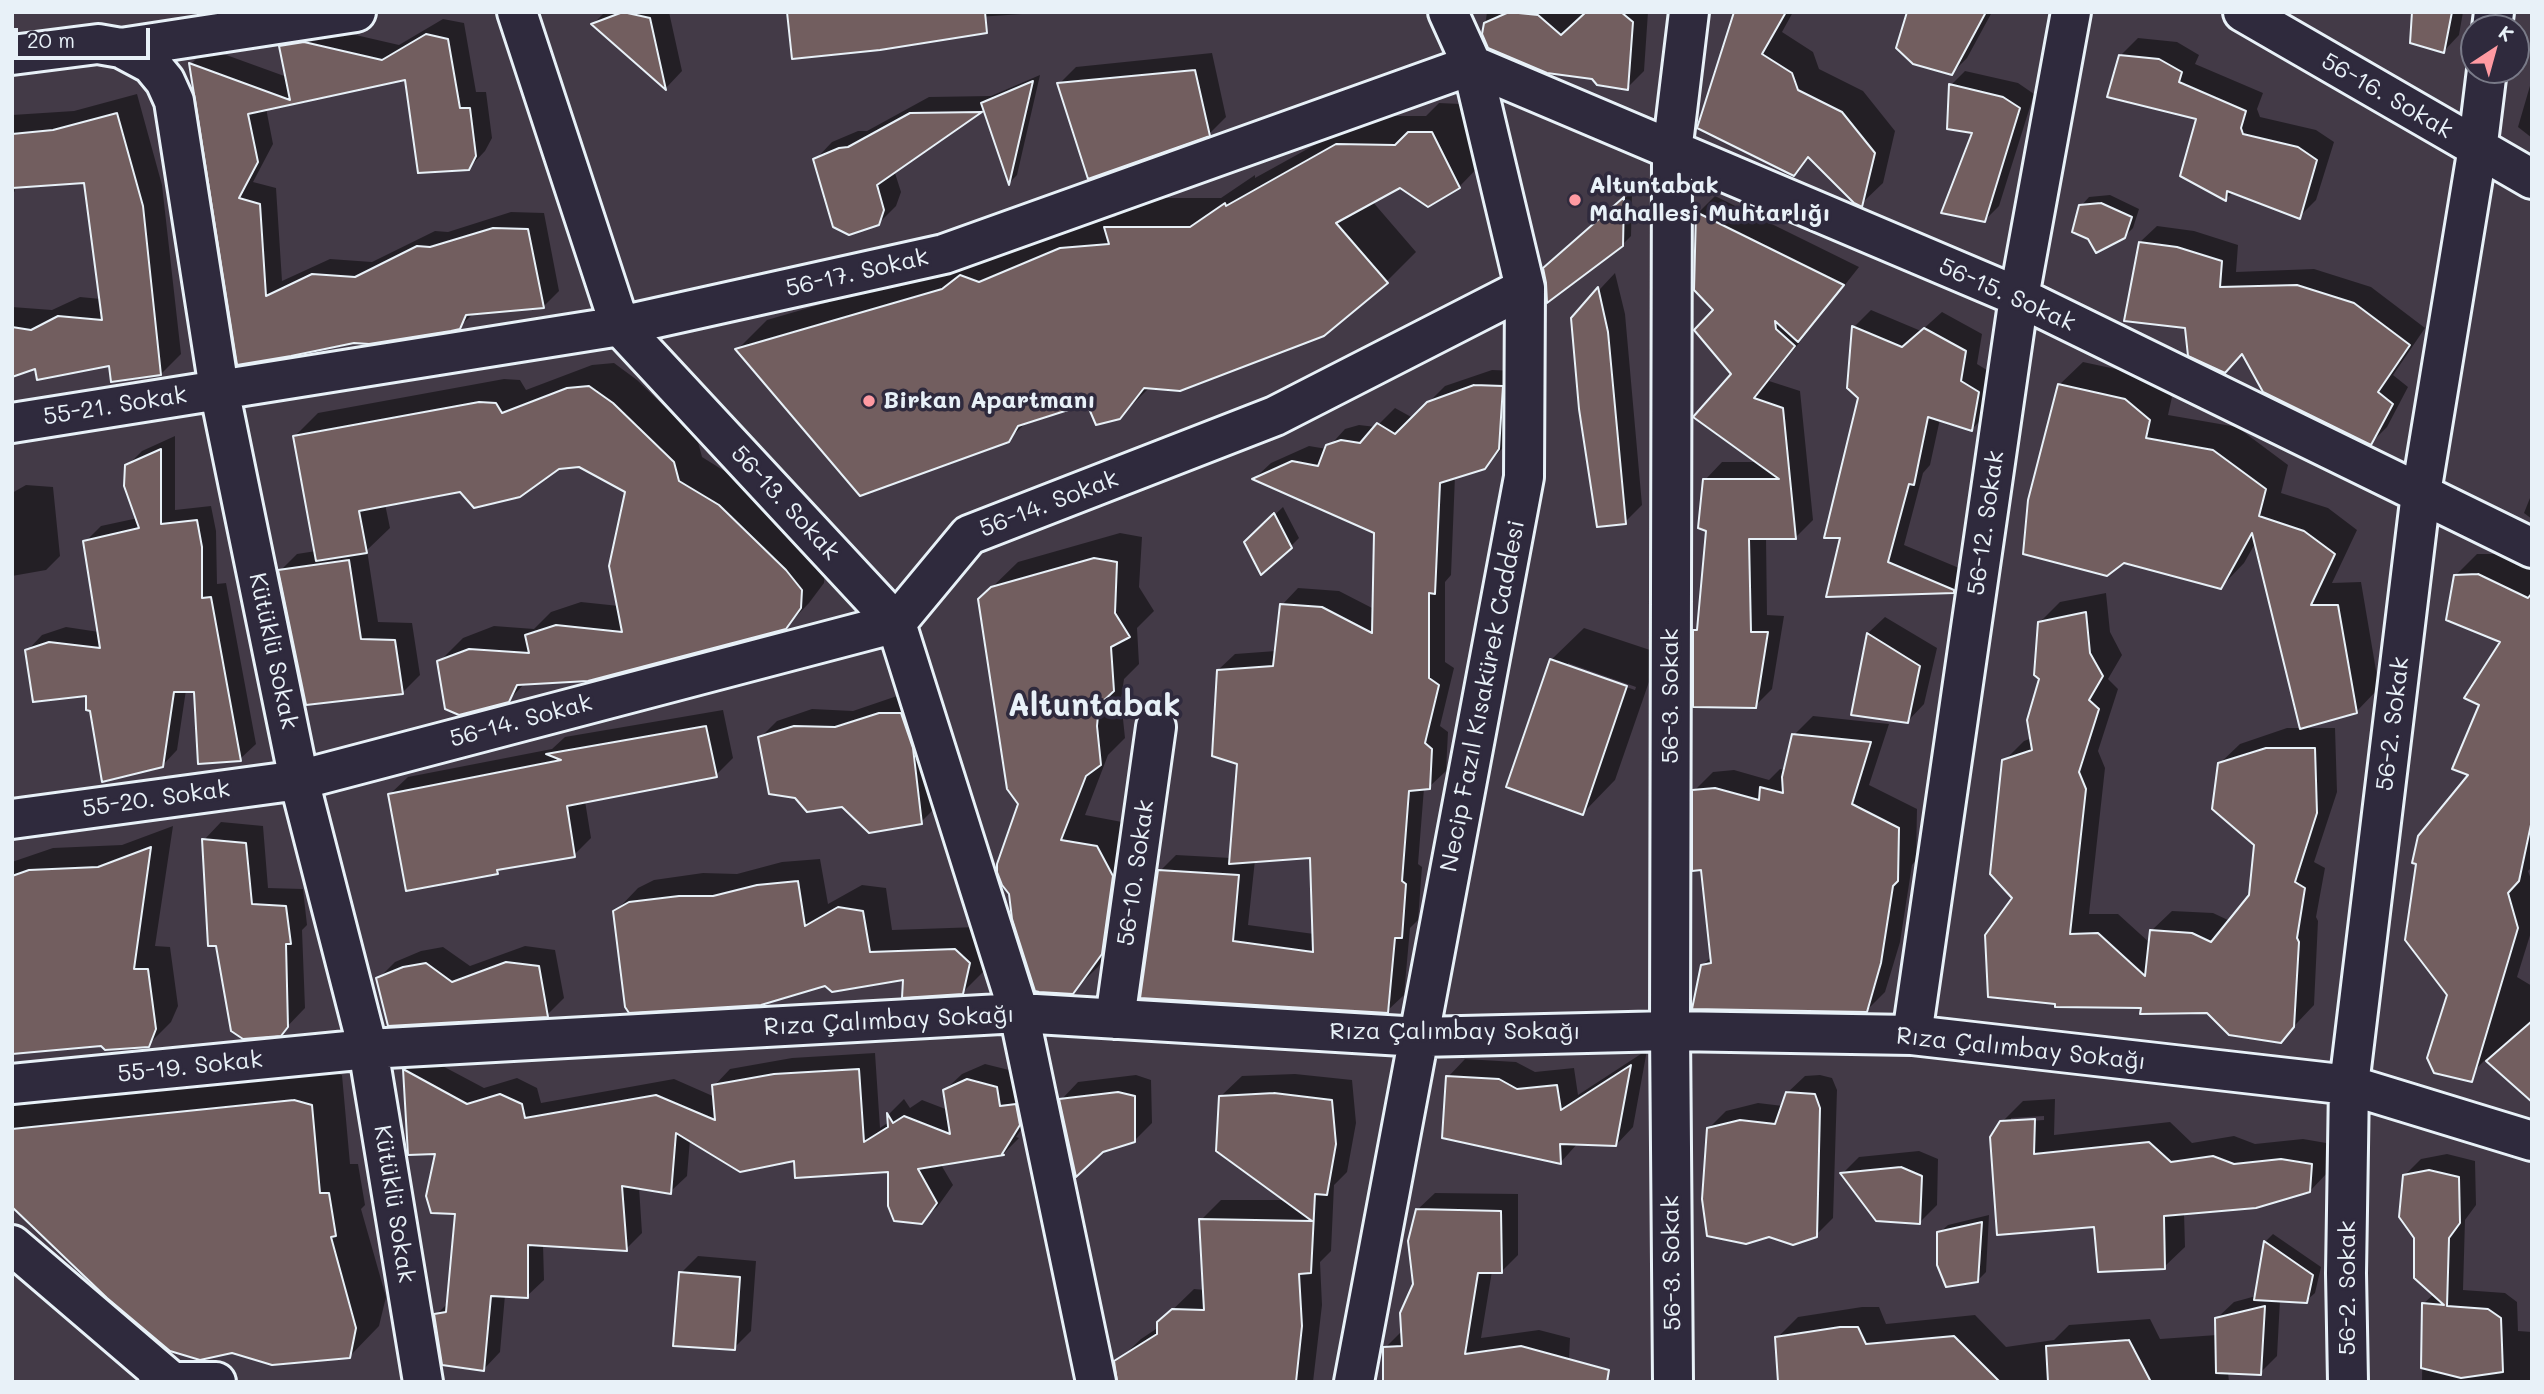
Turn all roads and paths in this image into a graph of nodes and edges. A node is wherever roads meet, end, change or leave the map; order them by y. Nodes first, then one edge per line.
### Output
1 (356, 12) edge
2 (517, 12) edge
3 (1448, 12) edge
4 (1689, 12) edge
5 (2071, 12) edge
6 (2242, 12) edge
7 (121, 47) junction
8 (12, 55) edge
9 (1472, 65) junction
10 (2485, 84) edge
11 (2477, 147) junction
12 (1672, 152) junction
13 (2532, 179) edge
14 (1525, 288) junction
15 (2019, 297) junction
16 (620, 326) junction
17 (219, 389) junction
18 (12, 423) edge
19 (2421, 493) junction
20 (2532, 548) edge
21 (896, 623) junction
22 (1156, 727) dead end
23 (299, 779) junction
24 (12, 819) edge
25 (1019, 1013) junction
26 (1115, 1019) junction
27 (1670, 1031) junction
28 (1912, 1035) junction
29 (1420, 1037) junction
30 (368, 1049) junction
31 (12, 1084) edge
32 (2349, 1085) junction
33 (2532, 1141) edge
34 (12, 1245) edge
35 (168, 1381) edge
36 (216, 1382) edge
37 (423, 1382) edge
38 (1096, 1382) edge
39 (1354, 1382) edge
40 (1673, 1382) edge
41 (2348, 1382) edge

1 - 7 street
2 - 16 street, 56-13. Sokak
3 - 9 street, Necip Fazıl Kısakürek Caddesi
4 - 12 street, 56-3. Sokak
5 - 15 street, 56-12. Sokak
6 - 11 street, 56-16. Sokak
7 - 8 street, Kütüklü Sokak
7 - 17 street, Kütüklü Sokak
9 - 12 street, 56-15. Sokak
9 - 14 street, Necip Fazıl Kısakürek Caddesi
9 - 16 street, 56-17. Sokak
10 - 11 street, 56-2. Sokak
11 - 13 street, 56-16. Sokak
11 - 19 street, 56-2. Sokak
12 - 15 street, 56-15. Sokak
12 - 27 street, 56-3. Sokak
14 - 21 street, 56-14. Sokak
14 - 29 street, Necip Fazıl Kısakürek Caddesi
15 - 19 street, 56-15. Sokak
15 - 28 street, 56-12. Sokak
16 - 17 street, 56-17. Sokak
16 - 21 street, 56-13. Sokak
17 - 18 street, 55-21. Sokak
17 - 23 street, Kütüklü Sokak
19 - 20 street, 56-15. Sokak
19 - 32 street, 56-2. Sokak
21 - 23 street, 56-14. Sokak
21 - 25 street, 56-13. Sokak
22 - 26 street, 56-10. Sokak
23 - 24 street, 55-20. Sokak
23 - 30 street, Kütüklü Sokak
25 - 26 street, Rıza Çalımbay Sokağı
25 - 30 street, Rıza Çalımbay Sokağı
25 - 38 street, 56-13. Sokak
26 - 29 street, Rıza Çalımbay Sokağı
27 - 28 street, Rıza Çalımbay Sokağı
27 - 29 street, Rıza Çalımbay Sokağı
27 - 40 street, 56-3. Sokak
28 - 32 street, Rıza Çalımbay Sokağı
29 - 39 street, Necip Fazıl Kısakürek Caddesi
30 - 31 street, 55-19. Sokak
30 - 37 street, Kütüklü Sokak
32 - 33 street, Rıza Çalımbay Sokağı
32 - 41 street, 56-2. Sokak
34 - 35 street
35 - 36 street

